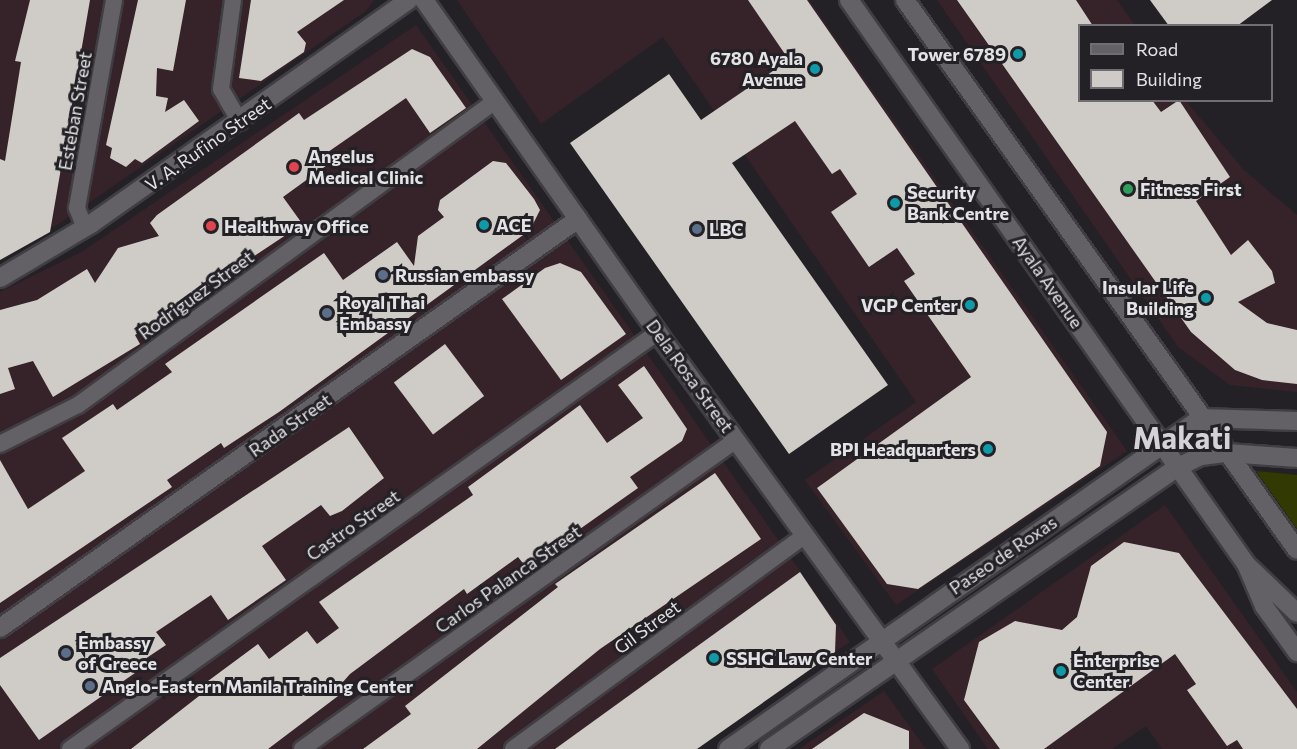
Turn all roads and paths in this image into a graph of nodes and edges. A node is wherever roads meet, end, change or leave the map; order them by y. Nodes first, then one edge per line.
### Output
1 (114, 0) edge
2 (233, 0) edge
3 (409, 0) edge
4 (424, 0) edge
5 (849, 0) edge
6 (904, 0) edge
7 (494, 102) junction
8 (240, 122) junction
9 (578, 219) junction
10 (85, 228) junction
11 (0, 278) edge
12 (658, 332) junction
13 (1201, 418) junction
14 (1297, 421) edge
15 (736, 440) junction
16 (0, 444) edge
17 (1163, 446) junction
18 (1227, 453) junction
19 (1297, 458) edge
20 (1178, 467) junction
21 (804, 536) junction
22 (1297, 550) edge
23 (1246, 564) junction
24 (1297, 613) edge
25 (0, 628) edge
26 (880, 641) junction
27 (1297, 652) edge
28 (895, 662) junction
29 (70, 749) edge
30 (302, 749) edge
31 (513, 749) edge
32 (728, 749) edge
33 (769, 749) edge
34 (960, 749) edge

1 - 10 street, Esteban Street
2 - 8 street
3 - 8 main road, V. A. Rufino Street
4 - 7 main road, Dela Rosa Street
5 - 17 main road, Ayala Avenue
6 - 13 main road
7 - 9 main road, Dela Rosa Street
7 - 16 street, Rodriguez Street
8 - 10 main road, V. A. Rufino Street
9 - 12 main road, Dela Rosa Street
9 - 25 main road, Rada Street
10 - 11 main road, V. A. Rufino Street
12 - 15 main road, Dela Rosa Street
12 - 29 street, Castro Street
13 - 14 main road
13 - 17 main road, Paseo de Roxas
13 - 18 main road
15 - 21 main road, Dela Rosa Street
15 - 30 street, Carlos Palanca Street
17 - 20 main road, Ayala Avenue
17 - 26 main road, Paseo de Roxas
18 - 19 main road, Paseo de Roxas
18 - 20 main road, Paseo de Roxas
18 - 22 main road
20 - 23 main road, Ayala Avenue
20 - 28 main road, Paseo de Roxas
21 - 26 main road, Dela Rosa Street
21 - 31 street, Gil Street
23 - 24 main road, Ayala Avenue
23 - 27 main road, Ayala Avenue
26 - 28 main road, Dela Rosa Street
26 - 32 main road, Paseo de Roxas
28 - 33 main road, Paseo de Roxas
28 - 34 main road, Dela Rosa Street

